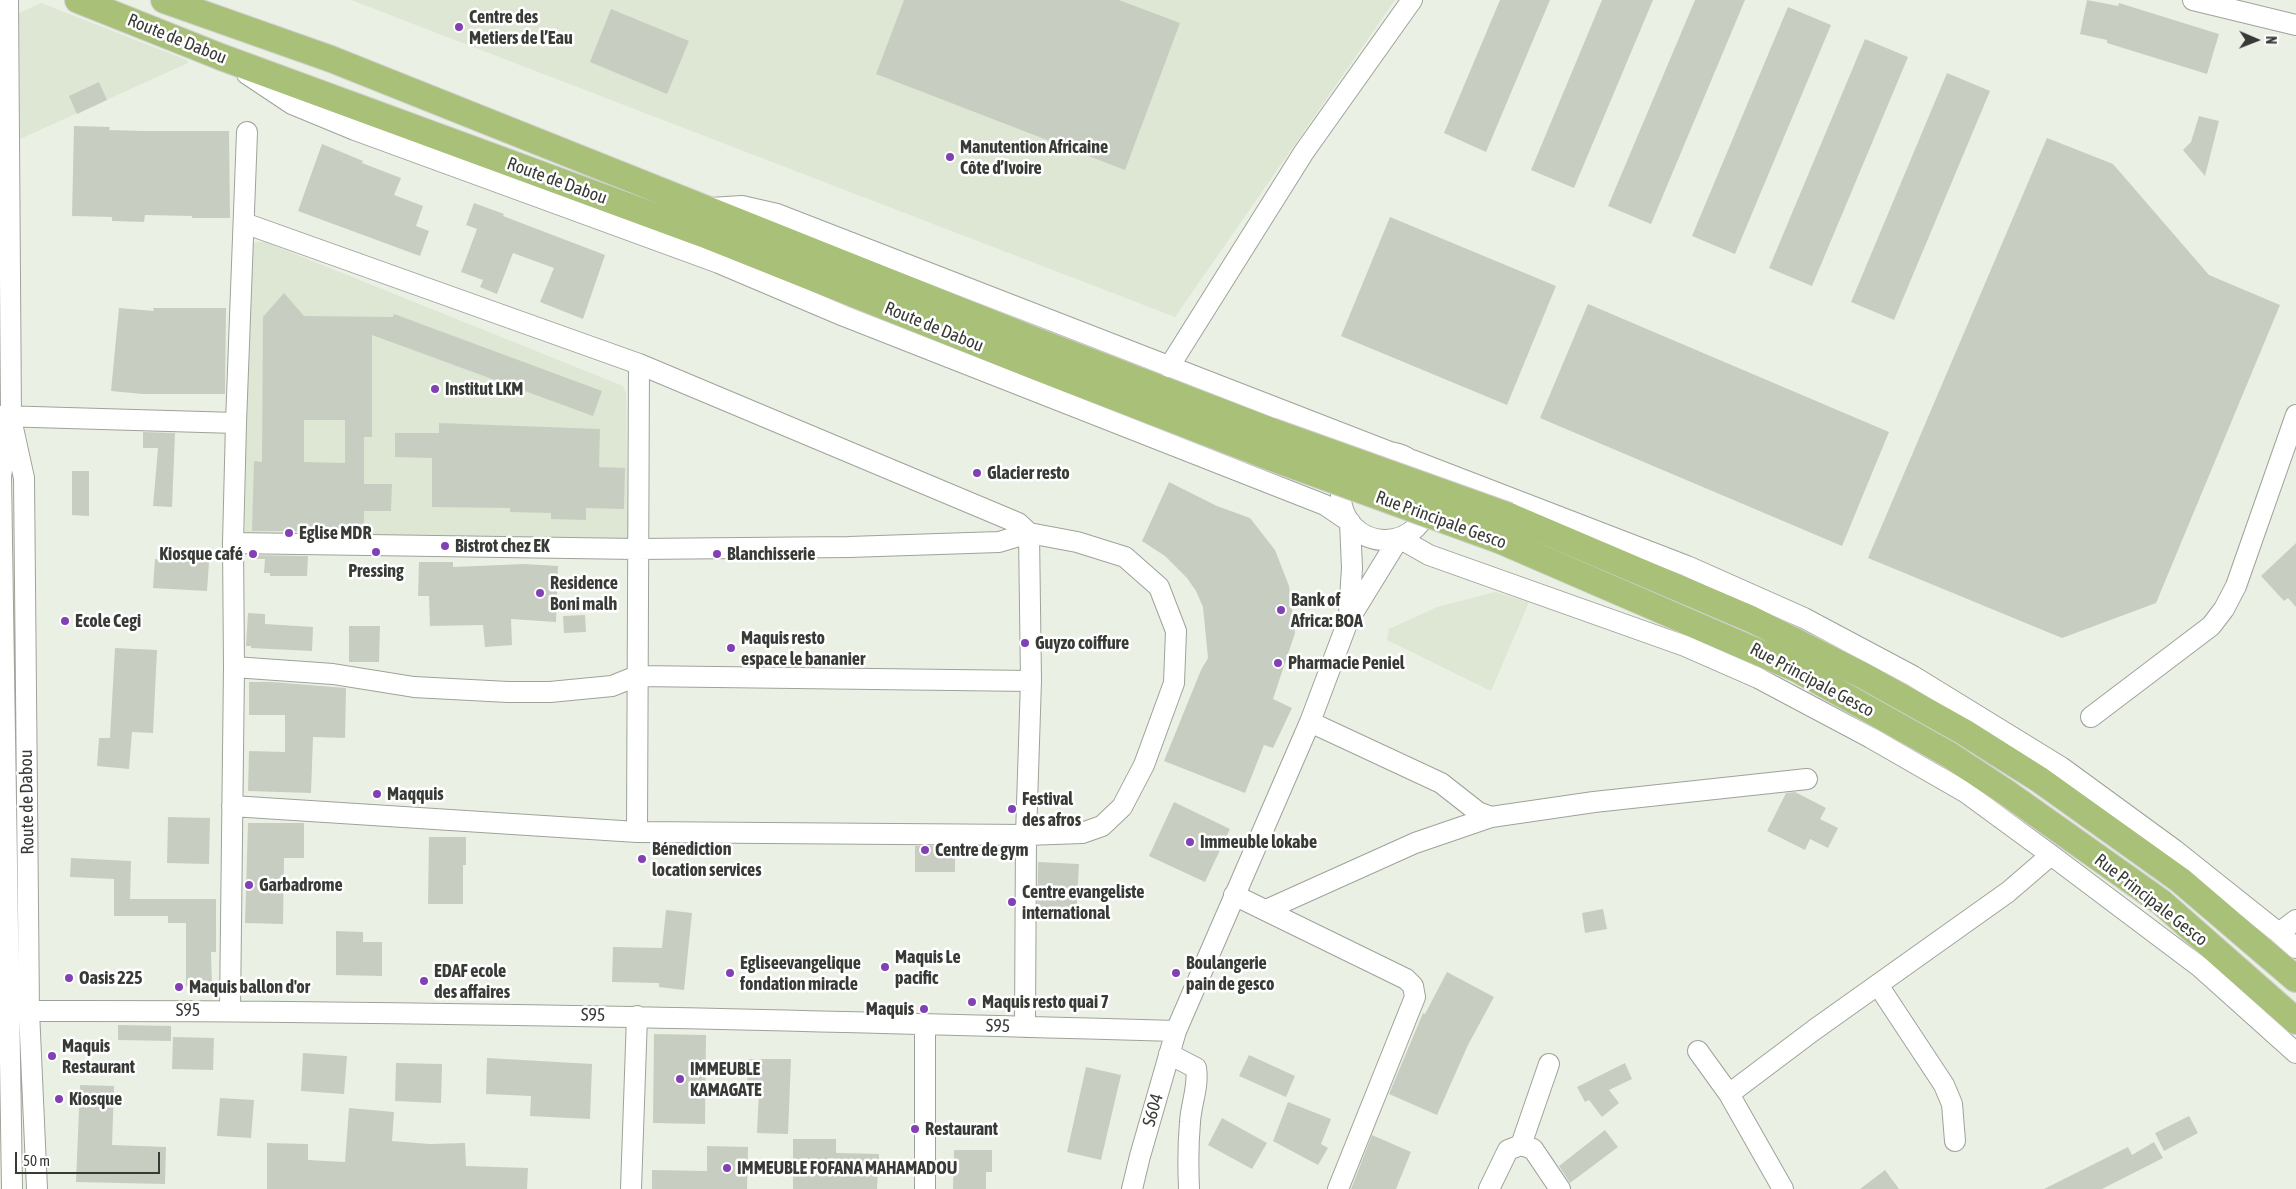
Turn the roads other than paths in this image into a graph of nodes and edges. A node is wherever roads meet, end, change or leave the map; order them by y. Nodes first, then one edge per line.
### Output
1 (8, 0) edge
2 (78, 0) edge
3 (164, 0) edge
4 (1412, 0) edge
5 (2193, 0) edge
6 (2296, 25) edge
7 (221, 57) junction
8 (247, 132) dead end
9 (708, 208) junction
10 (244, 223) junction
11 (1038, 355) junction
12 (639, 364) junction
13 (1168, 367) junction
14 (2296, 415) edge
15 (5, 416) edge
16 (236, 423) junction
17 (1267, 443) junction
18 (1390, 452) junction
19 (1412, 460) junction
20 (1350, 522) junction
21 (1029, 533) junction
22 (1399, 538) junction
23 (233, 543) junction
24 (637, 549) junction
25 (1348, 621) junction
26 (234, 667) junction
27 (637, 676) junction
28 (1031, 681) junction
29 (2091, 717) dead end
30 (1310, 722) junction
31 (1807, 779) dead end
32 (232, 806) junction
33 (1491, 816) junction
34 (637, 832) junction
35 (1026, 835) junction
36 (2051, 855) junction
37 (1234, 895) junction
38 (1266, 910) junction
39 (2296, 920) edge
40 (2279, 933) junction
41 (2296, 948) edge
42 (2296, 980) edge
43 (1878, 985) junction
44 (13, 1010) edge
45 (230, 1010) junction
46 (637, 1016) junction
47 (2296, 1021) edge
48 (925, 1024) junction
49 (1025, 1027) junction
50 (1176, 1031) junction
51 (1698, 1051) dead end
52 (2296, 1053) edge
53 (1169, 1054) junction
54 (1549, 1064) dead end
55 (1729, 1094) junction
56 (1955, 1141) dead end
57 (1520, 1144) junction
58 (12, 1189) edge
59 (37, 1189) edge
60 (632, 1189) edge
61 (925, 1189) edge
62 (1132, 1189) edge
63 (1189, 1189) edge
64 (1338, 1189) edge
65 (1489, 1189) edge
66 (1560, 1189) edge
67 (1783, 1189) edge

1 - 15 street, Route de Dabou
2 - 7 main road, Route de Dabou
3 - 9 main road, Route de Dabou
4 - 13 street
5 - 6 street
7 - 11 main road, Route de Dabou
7 - 20 street
8 - 10 street
9 - 11 main road, Route de Dabou
9 - 13 street
10 - 12 street
10 - 16 street
11 - 17 main road
12 - 21 street
12 - 24 street
13 - 18 street
14 - 29 street
15 - 16 street
15 - 44 street, Route de Dabou
16 - 23 street
17 - 42 main road, Rue Principale Gesco, bridge
17 - 47 main road, Rue Principale Gesco, bridge
18 - 19 street
18 - 20 street
19 - 22 street
19 - 40 street
20 - 22 street
20 - 25 street
21 - 24 street
21 - 28 street
21 - 35 street
22 - 25 street
22 - 36 street
23 - 24 street
23 - 26 street
24 - 27 street
25 - 30 street, S604
26 - 27 street
26 - 32 street
27 - 28 street
27 - 34 street
28 - 35 street
30 - 33 street
30 - 37 street, S604
31 - 33 street
32 - 34 street
32 - 45 street
33 - 38 street
34 - 35 street
35 - 49 street
36 - 43 street
36 - 52 street
37 - 38 street
37 - 50 street, S604
38 - 64 street
39 - 40 street
40 - 41 street
43 - 55 street
43 - 56 street
44 - 45 street, S95
44 - 58 street, Route de Dabou
44 - 59 street, Route de Dabou
45 - 46 street, S95
46 - 48 street, S95
46 - 60 street
48 - 49 street, S95
48 - 61 street
49 - 50 street, S95
50 - 53 street, S604
51 - 55 street
53 - 62 street, S604
53 - 63 street
54 - 57 street
55 - 67 street
57 - 65 street
57 - 66 street

